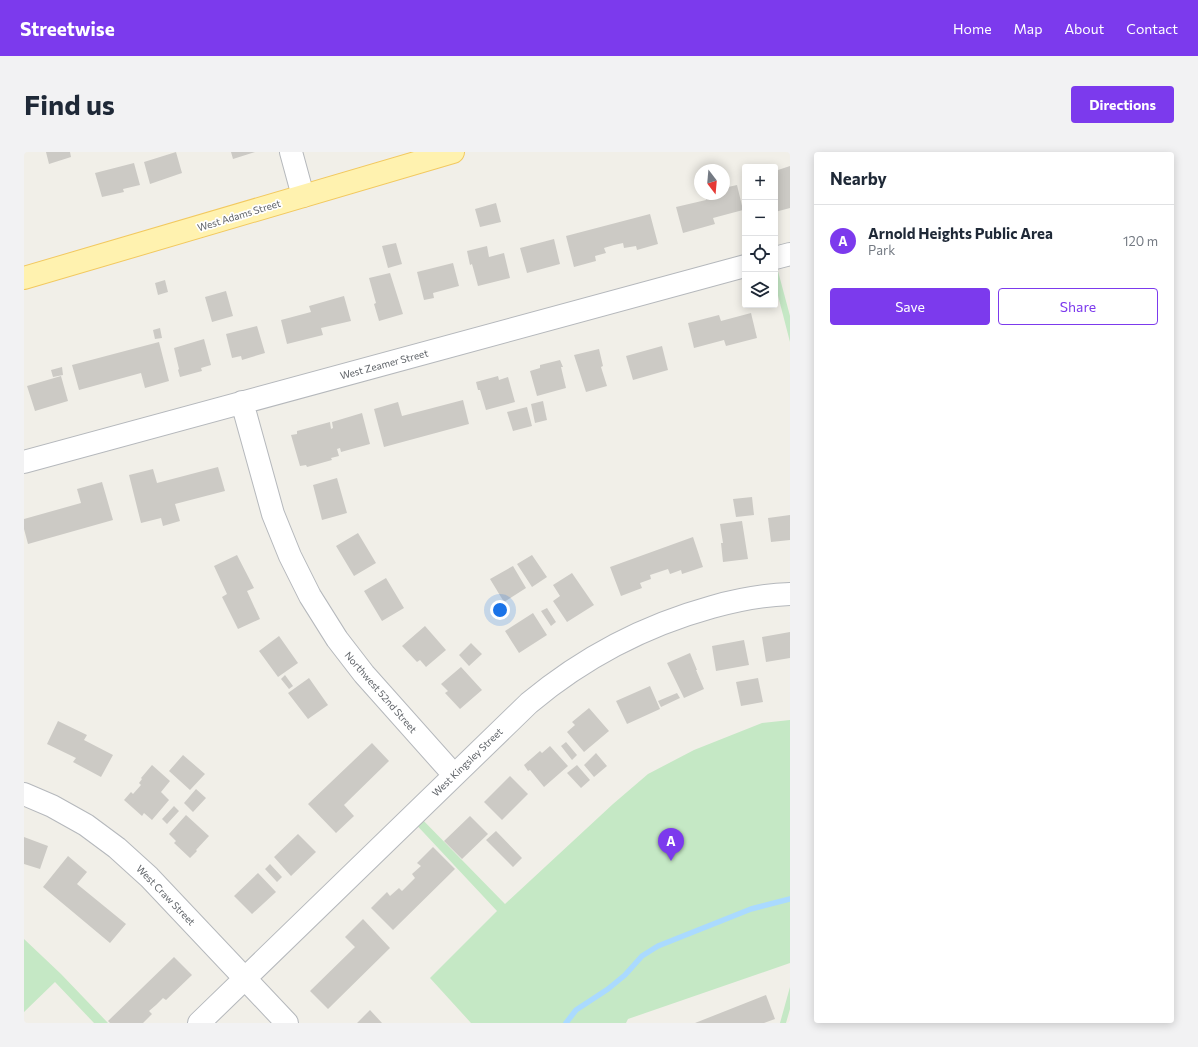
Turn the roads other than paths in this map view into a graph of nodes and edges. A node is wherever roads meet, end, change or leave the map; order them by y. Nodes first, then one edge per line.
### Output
1 (291, 152) edge
2 (453, 152) edge
3 (303, 196) junction
4 (790, 254) edge
5 (778, 257) edge
6 (742, 267) edge
7 (24, 278) edge
8 (242, 402) junction
9 (24, 462) edge
10 (790, 594) edge
11 (454, 775) junction
12 (24, 794) edge
13 (245, 978) junction
14 (199, 1023) edge
15 (287, 1023) edge

1 - 3 street
2 - 3 main road, West Adams Street
3 - 7 main road, West Adams Street
4 - 5 street
6 - 8 street, West Zeamer Street
8 - 9 street, West Zeamer Street
8 - 11 street, Northwest 52nd Street
10 - 11 street, West Kingsley Street
11 - 13 street, West Kingsley Street
12 - 13 street, West Craw Street
13 - 14 street, West Kingsley Street
13 - 15 street, West Craw Street

